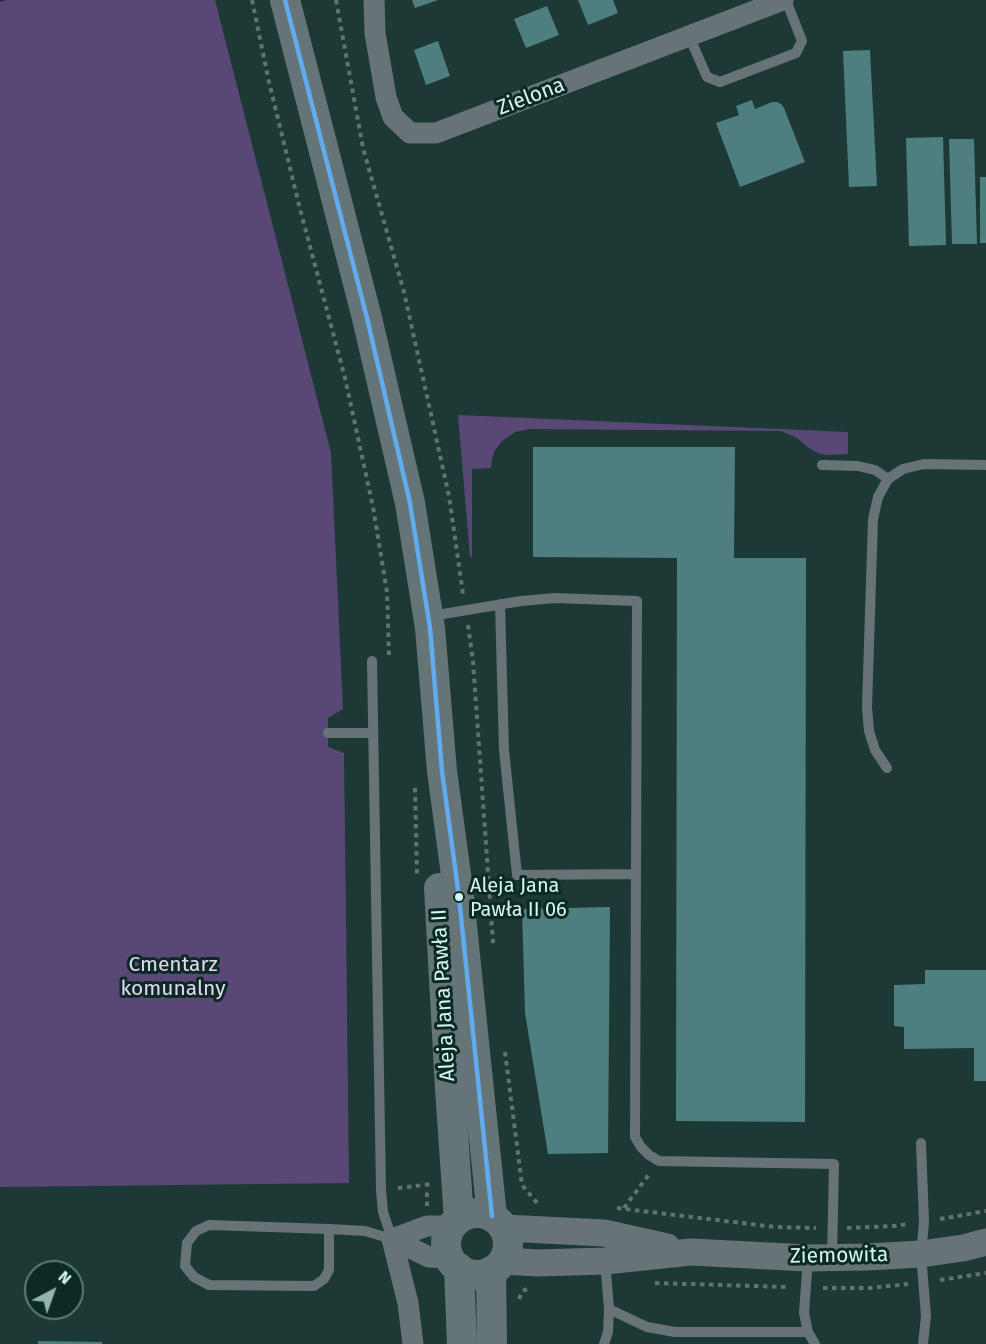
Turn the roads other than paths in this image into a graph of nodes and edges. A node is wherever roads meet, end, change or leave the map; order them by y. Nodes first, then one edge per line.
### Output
1 (285, 0) edge
2 (303, 0) edge
3 (374, 0) edge
4 (784, 0) edge
5 (689, 36) junction
6 (308, 90) junction
7 (822, 465) dead end
8 (986, 465) edge
9 (888, 479) junction
10 (500, 604) junction
11 (428, 616) junction
12 (372, 661) dead end
13 (328, 733) dead end
14 (373, 733) junction
15 (887, 768) dead end
16 (429, 776) junction
17 (636, 874) junction
18 (921, 1143) dead end
19 (455, 1222) junction
20 (498, 1222) junction
21 (330, 1229) junction
22 (392, 1239) junction
23 (986, 1242) edge
24 (605, 1247) junction
25 (921, 1254) junction
26 (820, 1258) junction
27 (454, 1263) junction
28 (497, 1266) junction
29 (609, 1309) junction
30 (808, 1332) junction
31 (413, 1344) edge
32 (462, 1344) edge
33 (492, 1344) edge
34 (604, 1344) edge
35 (815, 1344) edge
36 (923, 1344) edge

1 - 6 main road, Aleja Jana Pawła II
2 - 6 main road, Aleja Jana Pawła II
3 - 5 street, Zielona
4 - 5 street, Zielona
4 - 5 lane
6 - 11 main road, Aleja Jana Pawła II
7 - 9 lane
8 - 9 lane
9 - 15 lane
10 - 11 lane
10 - 17 lane
10 - 17 lane
11 - 16 main road, Aleja Jana Pawła II
12 - 14 lane
13 - 14 lane
14 - 22 lane
16 - 19 main road, Aleja Jana Pawła II
16 - 20 main road, Aleja Jana Pawła II
17 - 26 lane
18 - 25 lane
19 - 20 main road
19 - 22 street
19 - 27 main road, Aleja Jana Pawła II
20 - 24 street, Ziemowita
20 - 28 main road, Aleja Jana Pawła II
21 - 21 lane
21 - 22 lane
22 - 27 street
22 - 31 street
23 - 25 street, Ziemowita
24 - 26 street, Ziemowita
24 - 28 street, Ziemowita
24 - 29 lane
25 - 26 street, Ziemowita
25 - 36 lane
26 - 30 lane
27 - 28 main road
27 - 32 main road, Aleja Jana Pawła II
28 - 33 main road, Aleja Jana Pawła II
29 - 30 lane
29 - 34 lane
30 - 35 lane

